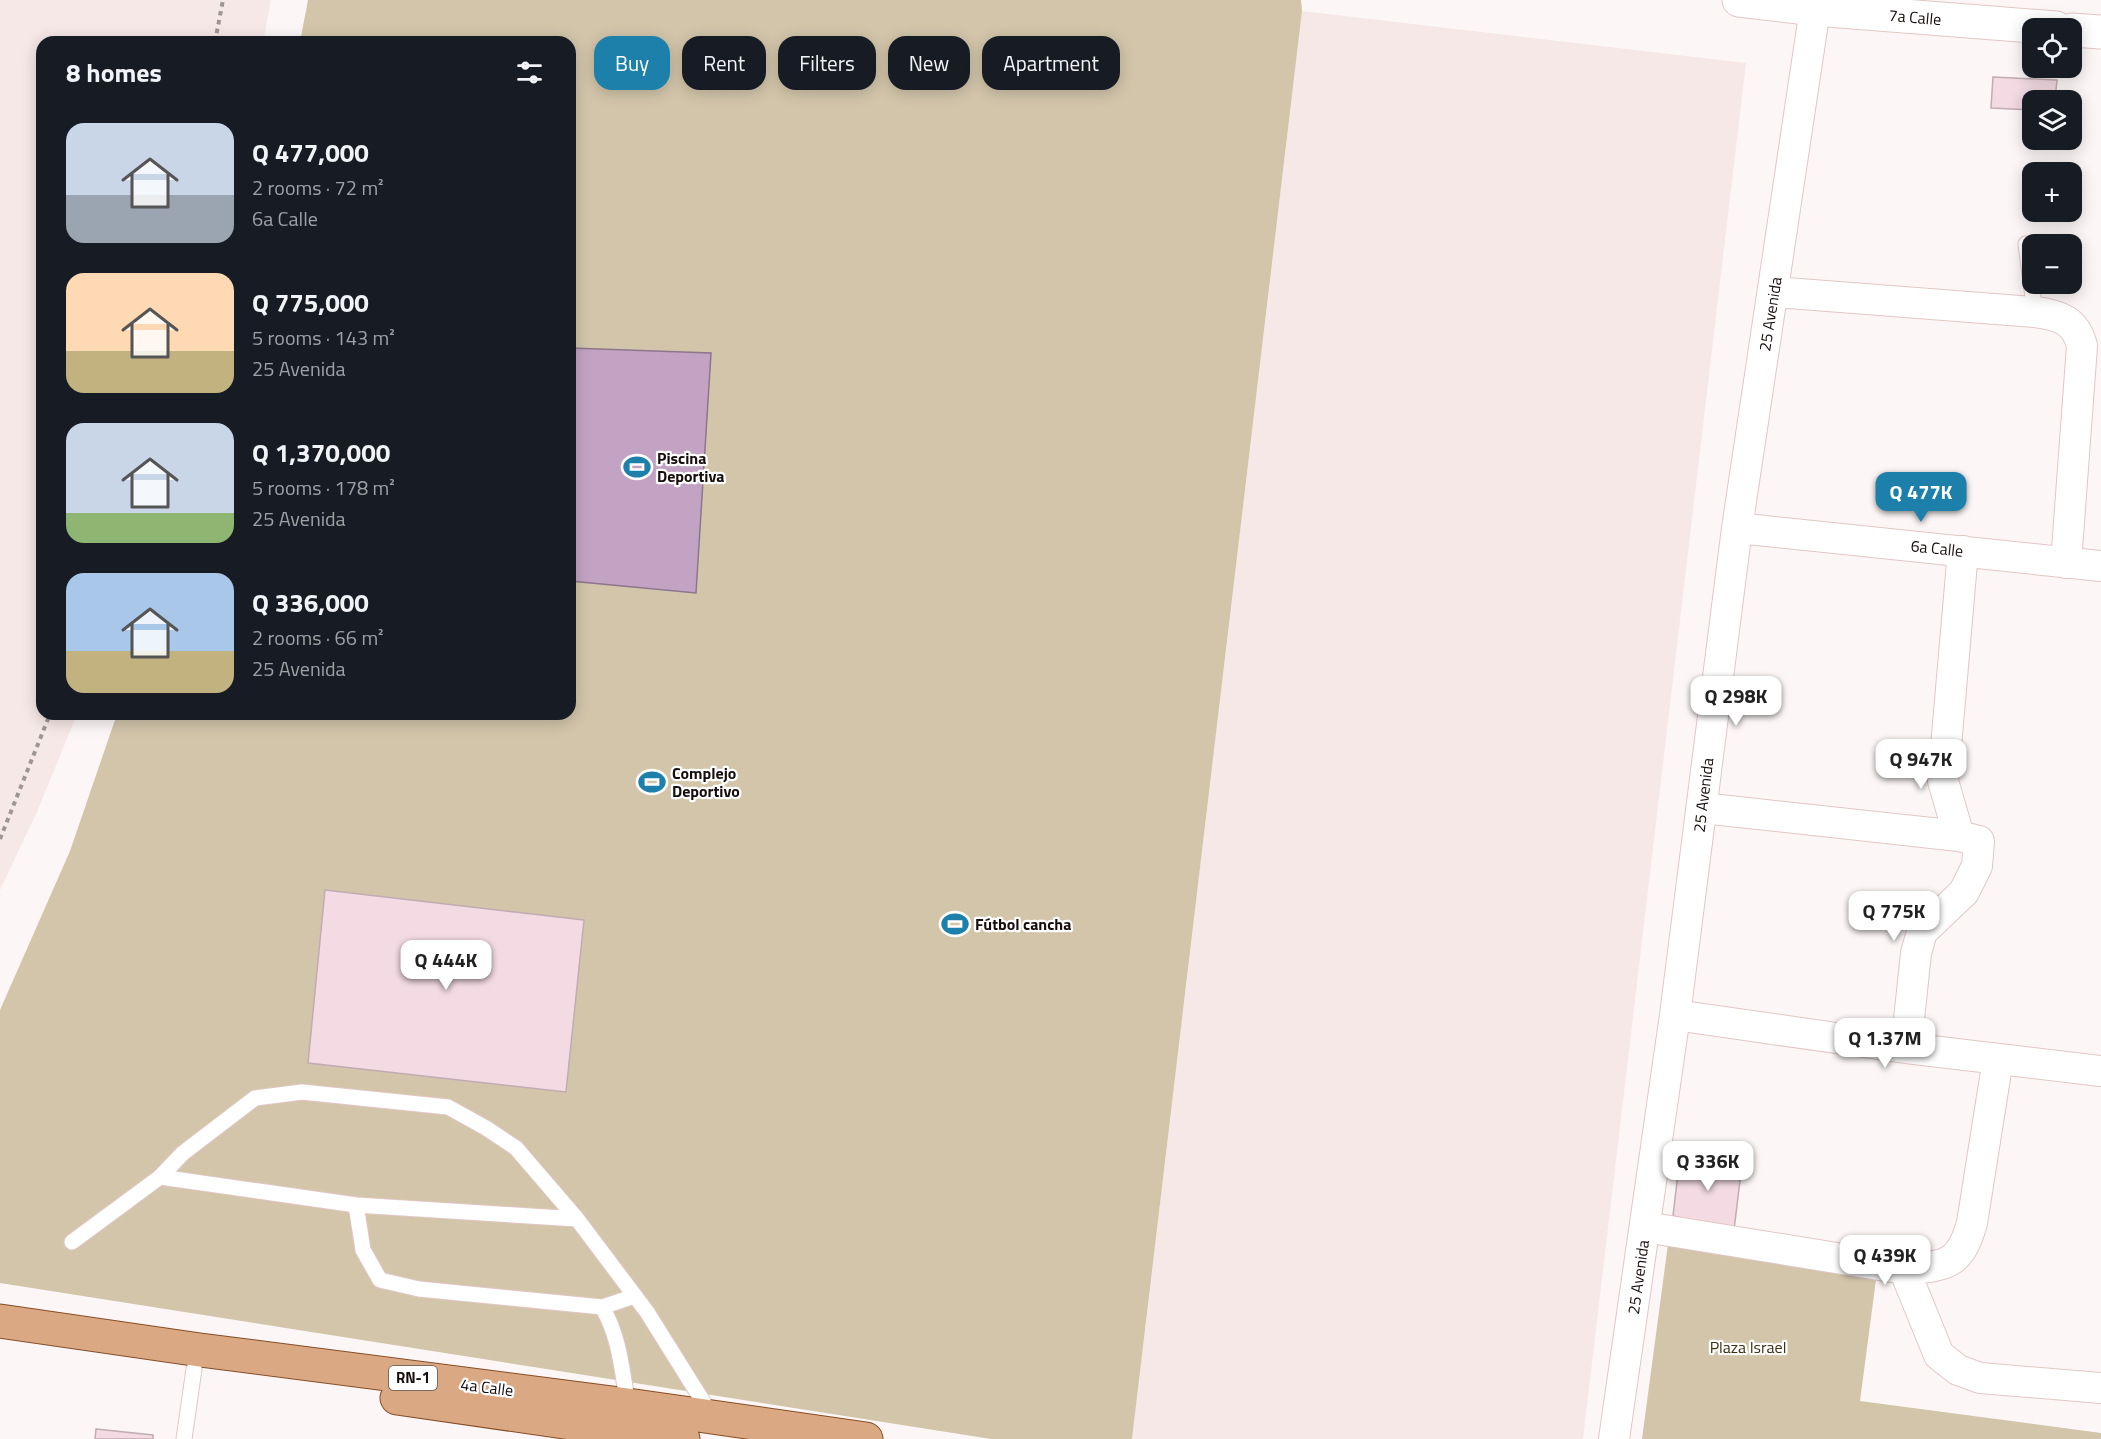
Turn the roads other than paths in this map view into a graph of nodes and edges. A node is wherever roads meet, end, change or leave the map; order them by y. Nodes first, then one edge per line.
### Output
1 (1739, 0) edge
2 (1818, 3) edge
3 (2022, 24) edge
4 (2082, 31) edge
5 (2101, 32) edge
6 (1774, 292) junction
7 (2033, 294) edge
8 (2035, 312) junction
9 (1737, 528) junction
10 (1963, 551) junction
11 (2066, 563) junction
12 (2101, 566) edge
13 (1702, 808) junction
14 (1959, 836) junction
15 (1675, 1015) junction
16 (1906, 1048) junction
17 (1998, 1059) junction
18 (2101, 1071) edge
19 (160, 1177) junction
20 (356, 1205) junction
21 (577, 1219) junction
22 (1645, 1227) junction
23 (72, 1242) dead end
24 (1905, 1269) junction
25 (635, 1296) junction
26 (602, 1307) junction
27 (0, 1321) edge
28 (0, 1342) edge
29 (194, 1369) junction
30 (2101, 1388) edge
31 (627, 1406) junction
32 (713, 1419) junction
33 (646, 1436) edge
34 (826, 1436) edge
35 (184, 1439) edge
36 (683, 1439) edge
37 (866, 1439) edge
38 (1614, 1439) edge

1 - 2 main road, 7a Calle
2 - 3 main road, 7a Calle
2 - 6 street, 25 Avenida
4 - 5 main road
6 - 8 street
6 - 9 street, 25 Avenida
7 - 8 lane
8 - 11 street
9 - 10 street, 6a Calle
9 - 13 street, 25 Avenida
10 - 11 street, 6a Calle
10 - 14 street
11 - 12 street, 6a Calle
13 - 14 street
13 - 15 street, 25 Avenida
14 - 16 street
15 - 16 street
15 - 22 street, 25 Avenida
16 - 17 street
17 - 18 street
17 - 24 street
19 - 20 lane
19 - 21 lane
19 - 23 lane
20 - 21 lane
20 - 26 lane
21 - 25 lane
22 - 24 street
22 - 38 street, 25 Avenida
24 - 30 street
25 - 26 lane
25 - 32 lane
26 - 31 lane
27 - 31 main road, 4a Calle / RN-1
28 - 29 main road, 4a Calle / RN-1
29 - 33 main road, 4a Calle / RN-1
29 - 35 lane
31 - 32 main road, 4a Calle / RN-1
32 - 34 main road, 4a Calle / RN-1
33 - 36 main road, 4a Calle / RN-1
34 - 37 main road, 4a Calle / RN-1

